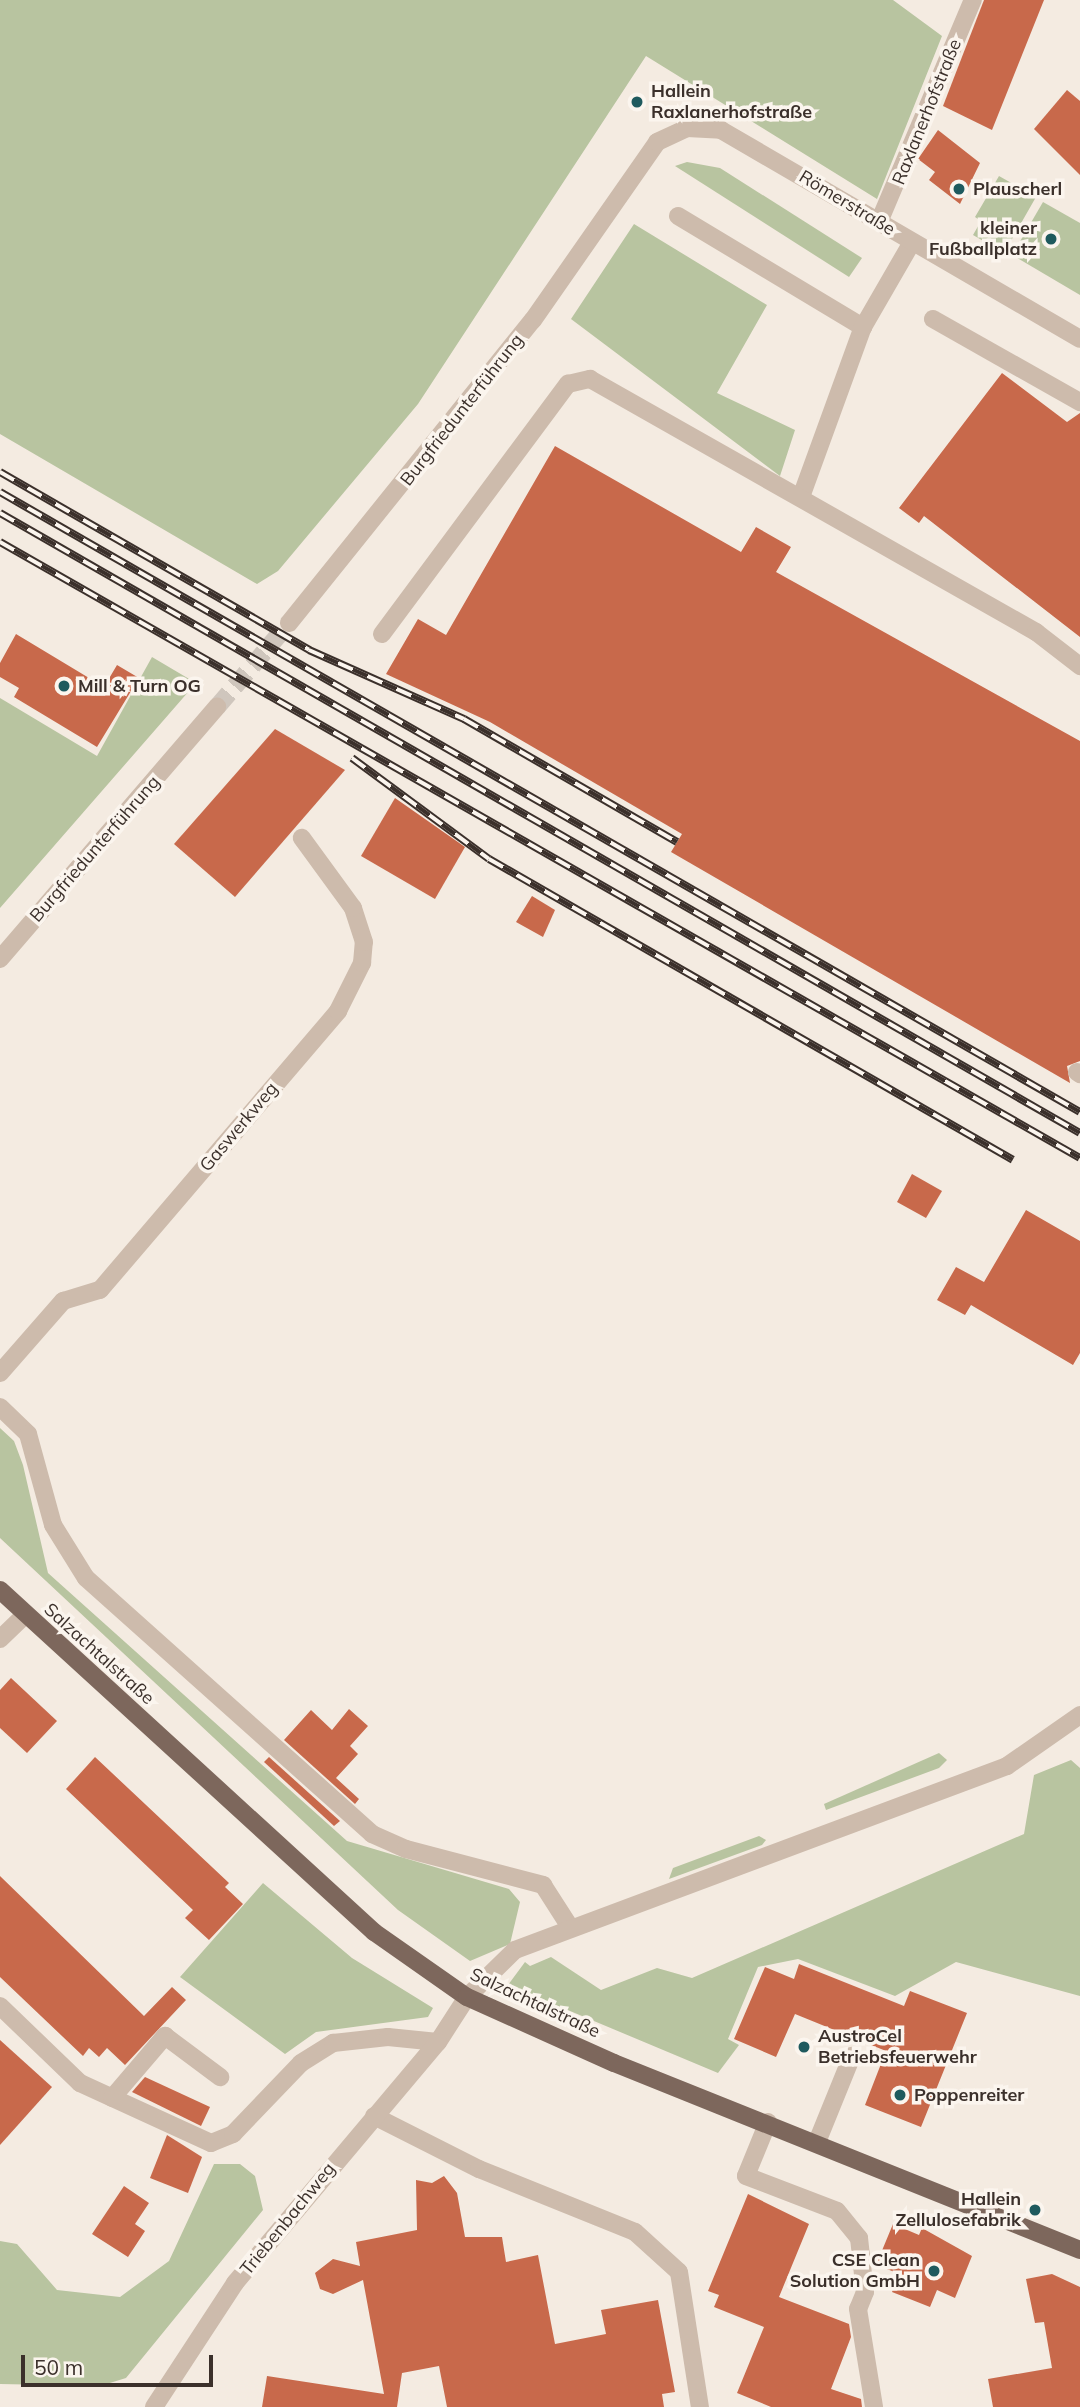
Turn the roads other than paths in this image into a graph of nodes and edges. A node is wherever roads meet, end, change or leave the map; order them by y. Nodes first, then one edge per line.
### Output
1 (973, 0) edge
2 (623, 188) joint
3 (678, 216) dead end
4 (879, 222) junction
5 (912, 242) junction
6 (933, 319) dead end
7 (863, 327) junction
8 (1080, 339) edge
9 (1080, 402) edge
10 (802, 497) junction
11 (289, 622) tunnel mouth
12 (382, 634) dead end
13 (1080, 666) edge
14 (216, 707) tunnel mouth
15 (302, 838) dead end
16 (0, 959) edge
17 (0, 1373) edge
18 (0, 1407) edge
19 (0, 1590) edge
20 (25, 1615) junction
21 (0, 1639) edge
22 (1080, 1715) edge
23 (570, 1927) junction
24 (467, 1997) junction
25 (0, 2006) edge
26 (438, 2042) junction
27 (852, 2056) dead end
28 (220, 2077) dead end
29 (112, 2098) junction
30 (374, 2116) junction
31 (768, 2122) junction
32 (817, 2142) junction
33 (1080, 2250) edge
34 (154, 2407) edge
35 (700, 2407) edge
36 (874, 2407) edge

1 - 4 street, Raxlanerhofstraße
2 - 4 street, Römerstraße
2 - 11 street, Burgfriedunterführung
3 - 7 street
4 - 5 street, Römerstraße
5 - 7 street
5 - 8 street, Römerstraße
6 - 9 street
7 - 10 street
10 - 12 street
10 - 13 street
14 - 16 street, Burgfriedunterführung
15 - 17 street, Gaswerkweg
18 - 23 street
19 - 20 main road, Salzachtalstraße
20 - 21 street
20 - 24 main road, Salzachtalstraße
22 - 23 street, Triebenbachweg
23 - 24 street, Triebenbachweg
24 - 26 street, Triebenbachweg
24 - 31 main road, Salzachtalstraße
25 - 29 street
26 - 29 street
26 - 30 street, Triebenbachweg
27 - 32 street
28 - 29 street
30 - 34 street, Triebenbachweg
30 - 35 street
31 - 32 main road, Salzachtalstraße
31 - 36 street
32 - 33 main road, Salzachtalstraße

